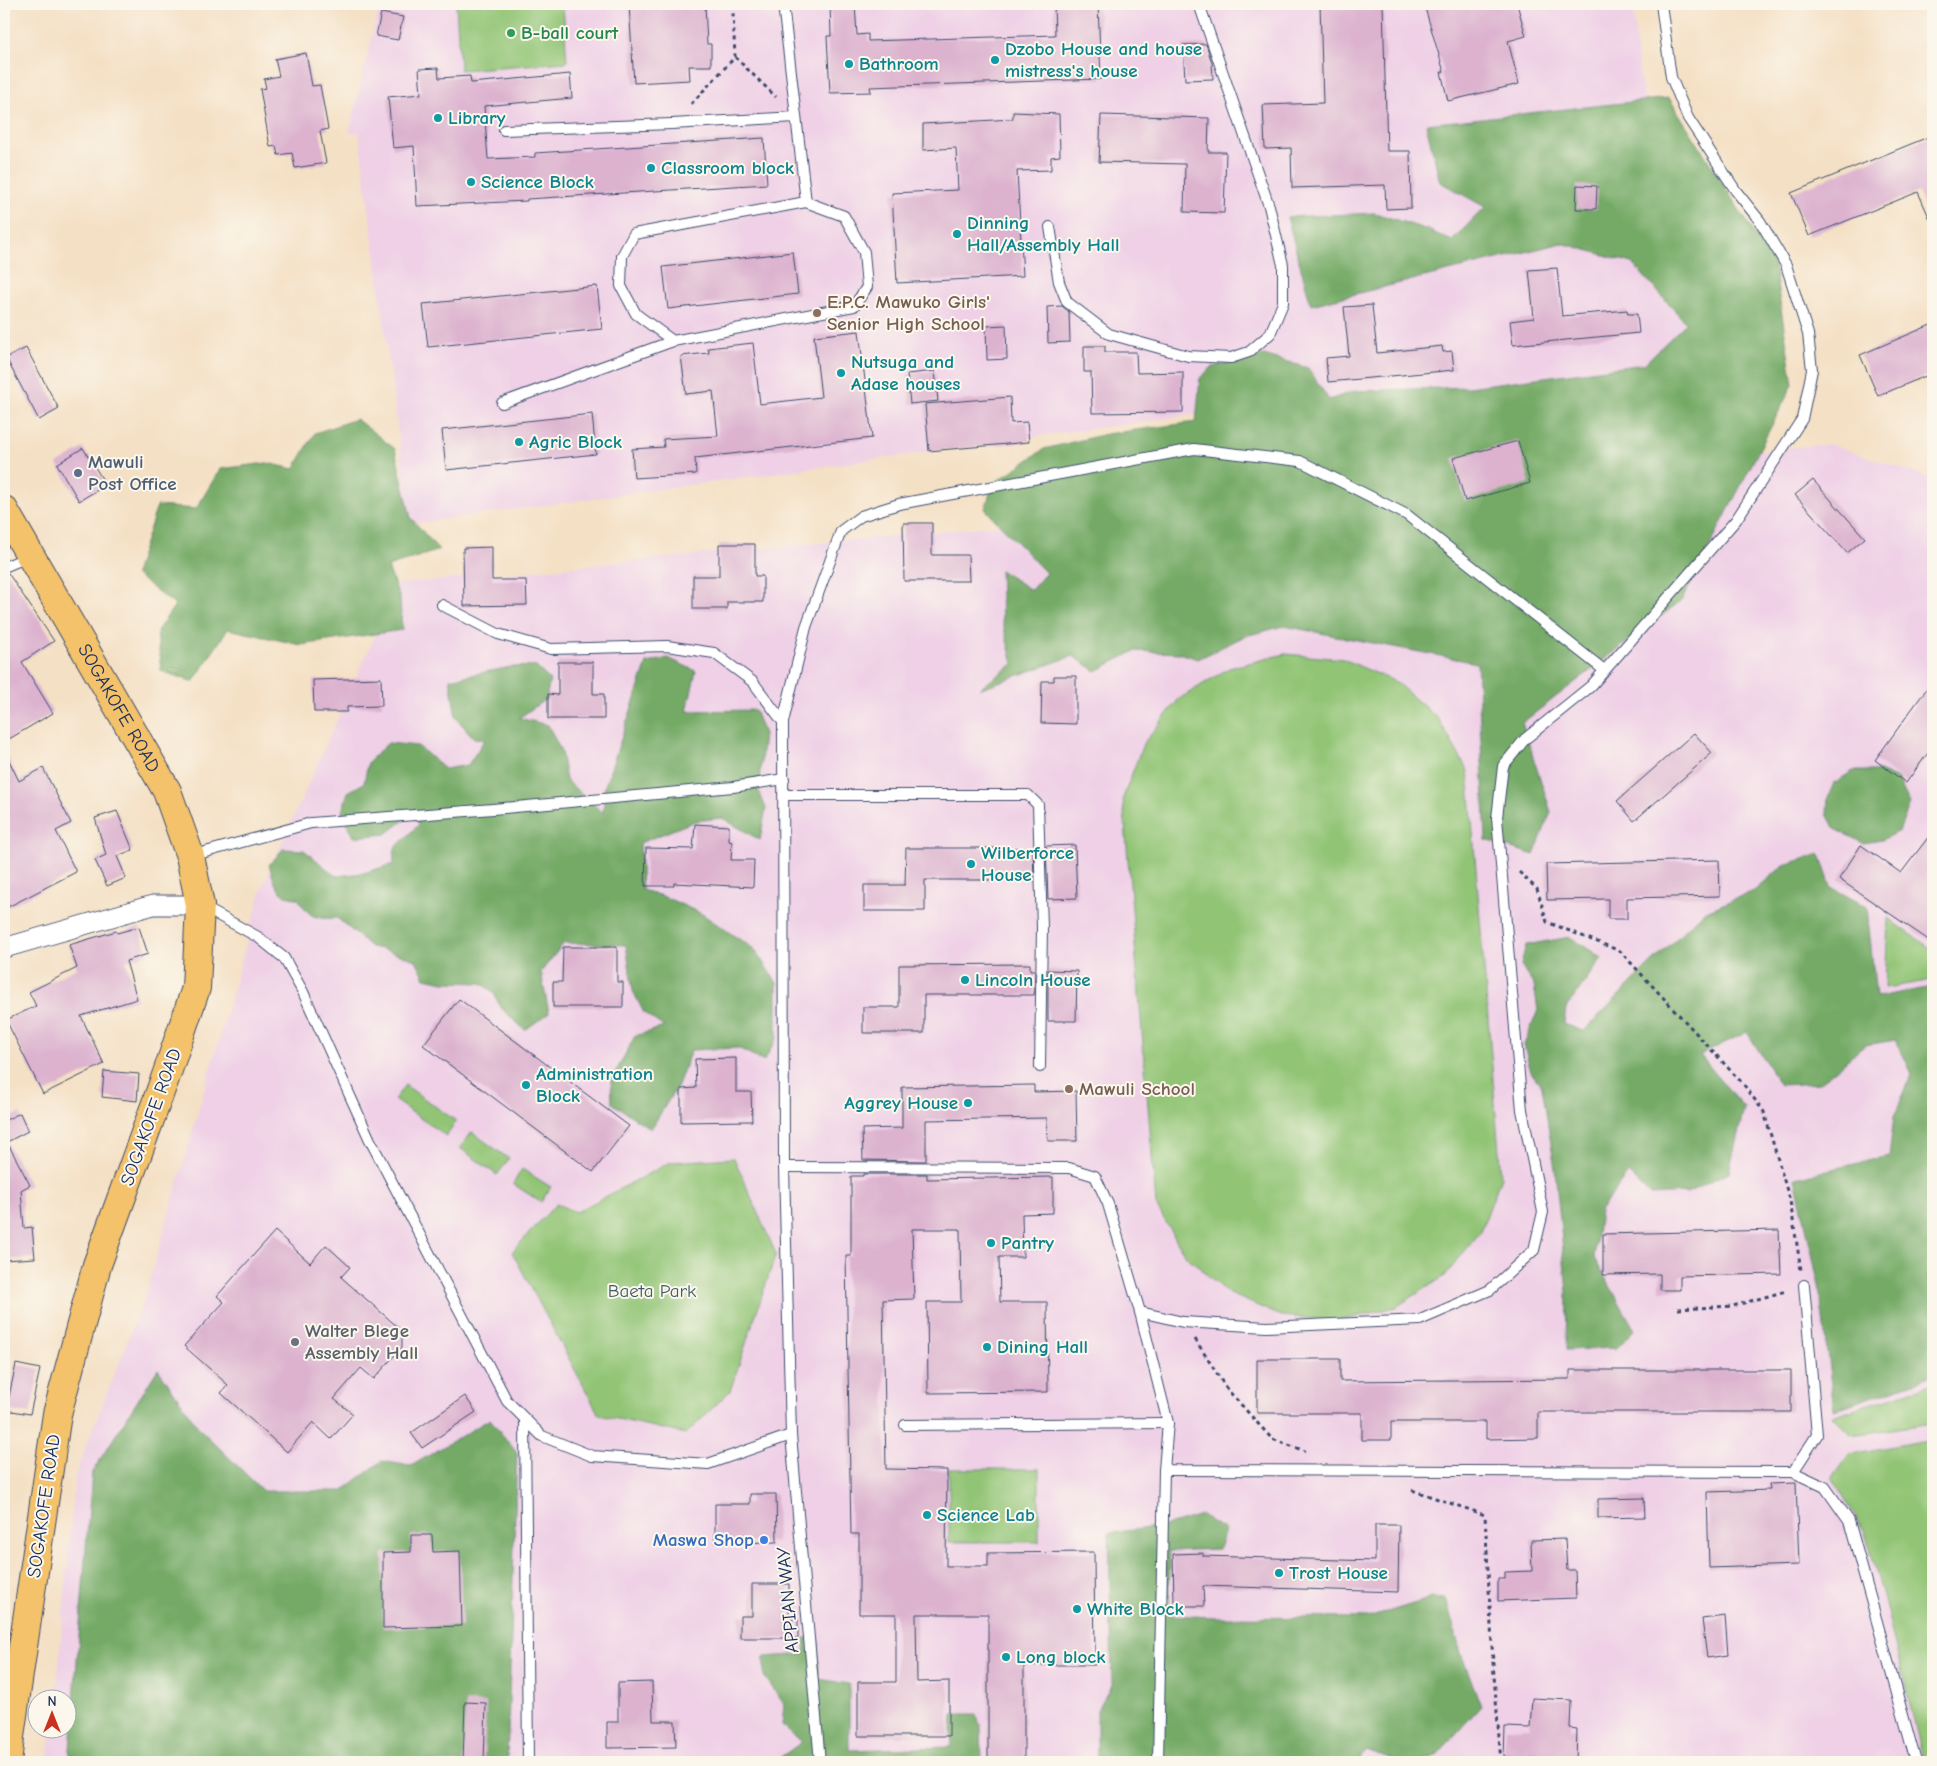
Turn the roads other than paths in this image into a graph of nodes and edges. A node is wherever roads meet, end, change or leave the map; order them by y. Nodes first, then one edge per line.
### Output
1 (783, 4) edge
2 (1199, 4) edge
3 (1661, 4) edge
4 (796, 117) junction
5 (504, 130) dead end
6 (806, 202) junction
7 (1050, 227) dead end
8 (673, 341) junction
9 (502, 403) dead end
10 (4, 510) edge
11 (30, 556) junction
12 (4, 567) edge
13 (442, 605) dead end
14 (1604, 670) junction
15 (783, 722) junction
16 (784, 779) junction
17 (784, 795) junction
18 (190, 856) junction
19 (200, 906) junction
20 (4, 948) edge
21 (1040, 1067) dead end
22 (784, 1167) junction
23 (1804, 1285) road end
24 (1140, 1312) junction
25 (525, 1419) junction
26 (1168, 1423) junction
27 (905, 1425) dead end
28 (791, 1435) junction
29 (1164, 1470) junction
30 (1793, 1472) junction
31 (7, 1728) edge
32 (7, 1762) edge
33 (528, 1762) edge
34 (820, 1762) edge
35 (1158, 1762) edge
36 (1916, 1762) edge

1 - 4 lane
2 - 7 lane
3 - 14 lane
4 - 5 lane
4 - 6 lane
6 - 8 lane
6 - 8 lane
8 - 9 lane
10 - 11 main road, SOGAKOFE ROAD
11 - 12 lane
11 - 18 main road, SOGAKOFE ROAD
13 - 15 lane
14 - 15 lane, APPIAN WAY
14 - 24 lane
15 - 16 lane, APPIAN WAY
16 - 17 lane, APPIAN WAY
16 - 18 lane
17 - 21 lane
17 - 22 lane, APPIAN WAY
18 - 19 main road, SOGAKOFE ROAD
19 - 20 street
19 - 25 lane
19 - 31 main road, SOGAKOFE ROAD
22 - 24 lane
22 - 28 lane, APPIAN WAY
23 - 30 lane
24 - 26 lane
25 - 28 lane
25 - 33 lane
26 - 27 lane
26 - 29 lane
28 - 34 lane, APPIAN WAY
29 - 30 lane
29 - 35 lane
30 - 36 lane
31 - 32 main road, SOGAKOFE ROAD

